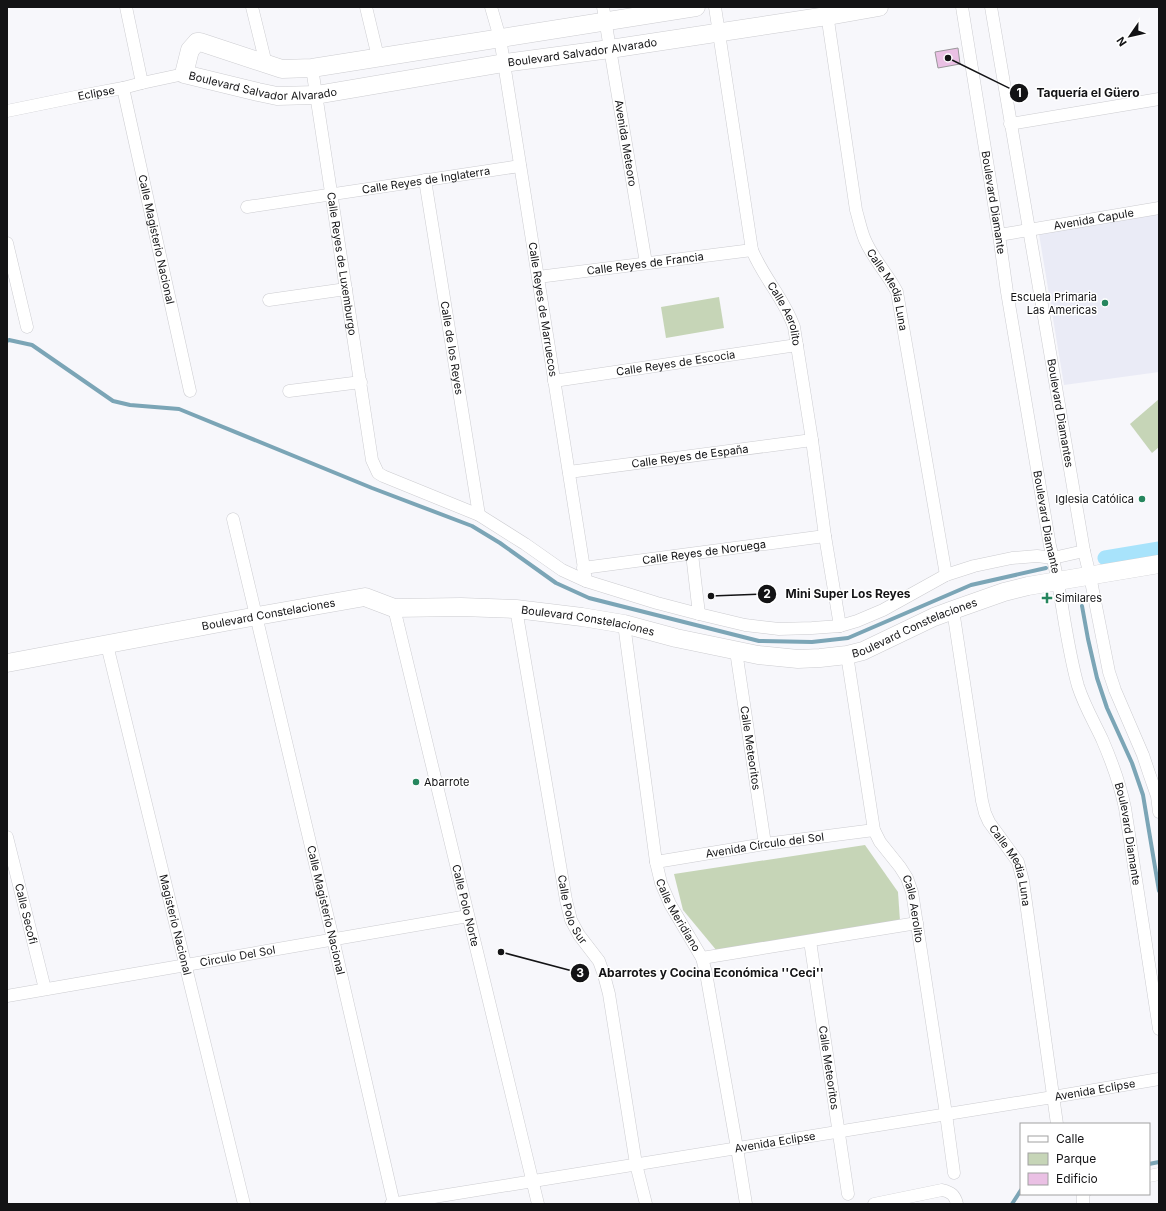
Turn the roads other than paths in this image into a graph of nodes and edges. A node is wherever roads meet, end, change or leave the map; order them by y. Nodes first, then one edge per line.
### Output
1 (126, 7) edge
2 (252, 7) edge
3 (366, 7) edge
4 (491, 7) edge
5 (696, 7) edge
6 (715, 7) edge
7 (879, 7) edge
8 (962, 7) edge
9 (990, 7) edge
10 (827, 12) edge
11 (604, 14) edge
12 (719, 33) junction
13 (500, 38) junction
14 (610, 50) junction
15 (378, 57) junction
16 (504, 63) junction
17 (266, 64) junction
18 (312, 68) junction
19 (184, 74) junction
20 (142, 83) junction
21 (123, 88) junction
22 (316, 94) junction
23 (1159, 99) edge
24 (7, 111) edge
25 (1010, 124) junction
26 (520, 166) junction
27 (425, 180) junction
28 (332, 194) junction
29 (247, 207) dead end
30 (1159, 208) edge
31 (1028, 230) junction
32 (999, 235) junction
33 (7, 243) edge
34 (752, 250) junction
35 (646, 263) junction
36 (538, 276) junction
37 (346, 289) junction
38 (269, 300) dead end
39 (27, 327) dead end
40 (797, 345) junction
41 (554, 381) junction
42 (361, 382) junction
43 (190, 391) dead end
44 (290, 391) dead end
45 (812, 440) junction
46 (569, 472) junction
47 (478, 515) junction
48 (233, 519) dead end
49 (825, 536) junction
50 (1084, 551) junction
51 (692, 554) junction
52 (1053, 558) junction
53 (1159, 564) edge
54 (583, 568) junction
55 (946, 575) junction
56 (1090, 576) junction
57 (586, 581) junction
58 (1057, 581) junction
59 (394, 608) junction
60 (516, 609) junction
61 (952, 610) junction
62 (699, 614) junction
63 (257, 616) junction
64 (624, 624) junction
65 (840, 626) junction
66 (107, 645) junction
67 (736, 651) junction
68 (847, 655) junction
69 (7, 663) edge
70 (1159, 812) edge
71 (874, 830) junction
72 (7, 837) edge
73 (765, 844) junction
74 (656, 862) junction
75 (468, 916) junction
76 (917, 923) junction
77 (333, 940) junction
78 (810, 941) junction
79 (702, 958) junction
80 (186, 965) junction
81 (45, 989) junction
82 (7, 996) edge
83 (1159, 1029) edge
84 (1159, 1079) edge
85 (1054, 1097) junction
86 (946, 1114) junction
87 (1057, 1123) edge
88 (838, 1132) junction
89 (737, 1148) junction
90 (636, 1164) junction
91 (954, 1173) dead end
92 (532, 1181) junction
93 (848, 1194) dead end
94 (244, 1204) edge
95 (390, 1204) edge
96 (394, 1204) edge
97 (538, 1204) edge
98 (646, 1204) edge
99 (746, 1204) edge
100 (874, 1204) edge
101 (957, 1204) edge

1 - 20 street
2 - 17 street
3 - 15 street
4 - 13 street, Calle Reyes de Marruecos
5 - 11 street, Boulevard Salvador Alvarado
6 - 12 street, Calle Aerolito
7 - 10 street, Boulevard Salvador Alvarado
8 - 32 street, Boulevard Diamante
9 - 25 street, Boulevard Diamantes
10 - 12 street, Boulevard Salvador Alvarado
10 - 55 street, Calle Media Luna
11 - 13 street, Boulevard Salvador Alvarado
11 - 14 street, Avenida Meteoro
12 - 14 street, Boulevard Salvador Alvarado
12 - 34 street, Calle Aerolito
13 - 15 street, Boulevard Salvador Alvarado
13 - 16 street, Calle Reyes de Marruecos
14 - 16 street, Boulevard Salvador Alvarado
14 - 35 street, Avenida Meteoro
15 - 18 street, Boulevard Salvador Alvarado
16 - 22 street, Boulevard Salvador Alvarado
16 - 26 street, Calle Reyes de Marruecos
17 - 18 street, Boulevard Salvador Alvarado
17 - 19 street, Boulevard Salvador Alvarado
18 - 22 street, Calle Reyes de Luxemburgo
19 - 20 street, Eclipse
19 - 22 street, Boulevard Salvador Alvarado
20 - 21 street, Eclipse
21 - 24 street, Eclipse
21 - 43 street, Calle Magisterio Nacional
22 - 28 street, Calle Reyes de Luxemburgo
23 - 25 street
25 - 31 street, Boulevard Diamantes
26 - 27 street, Calle Reyes de Inglaterra
26 - 36 street, Calle Reyes de Marruecos
27 - 28 street, Calle Reyes de Inglaterra
27 - 47 street, Calle de los Reyes
28 - 29 street, Calle Reyes de Inglaterra
28 - 37 street, Calle Reyes de Luxemburgo
30 - 31 street, Avenida Capule
31 - 32 street, Avenida Capule
31 - 50 street, Boulevard Diamantes
32 - 52 street, Boulevard Diamante
33 - 39 street
34 - 35 street, Calle Reyes de Francia
34 - 40 street, Calle Aerolito
35 - 36 street, Calle Reyes de Francia
36 - 41 street, Calle Reyes de Marruecos
37 - 38 street
37 - 42 street, Calle Reyes de Luxemburgo
40 - 41 street, Calle Reyes de Escocia
40 - 45 street, Calle Aerolito
41 - 46 street, Calle Reyes de Marruecos
42 - 44 street
42 - 47 street, Calle Reyes de Luxemburgo
45 - 46 street, Calle Reyes de España
45 - 49 street, Calle Aerolito
46 - 54 street, Calle Reyes de Marruecos
47 - 57 street
48 - 63 street, Calle Magisterio Nacional
49 - 51 street, Calle Reyes de Noruega
49 - 65 street, Calle Aerolito
50 - 52 street
50 - 56 street, Boulevard Diamantes
51 - 54 street, Calle Reyes de Noruega
51 - 62 street
52 - 55 street
52 - 58 street, Boulevard Diamante
53 - 56 street, Boulevard Constelaciones
54 - 57 street, Calle Reyes de Marruecos
55 - 65 street
56 - 58 street, Boulevard Constelaciones
56 - 70 street, Boulevard Diamantes
57 - 62 street
58 - 61 street, Boulevard Constelaciones
58 - 83 street, Boulevard Diamante
59 - 60 street, Boulevard Constelaciones
59 - 63 street, Boulevard Constelaciones
59 - 75 street, Calle Polo Norte
60 - 64 street, Boulevard Constelaciones
60 - 90 street, Calle Polo Sur
61 - 68 street, Boulevard Constelaciones
61 - 85 street, Calle Media Luna
62 - 65 street
63 - 66 street, Boulevard Constelaciones
63 - 77 street, Calle Magisterio Nacional
64 - 67 street, Boulevard Constelaciones
64 - 74 street, Calle Meridiano
66 - 69 street, Boulevard Constelaciones
66 - 80 street, Magisterio Nacional
67 - 68 street, Boulevard Constelaciones
67 - 73 street, Calle Meteoritos
68 - 71 street, Calle Aerolito
71 - 73 street, Avenida Círculo del Sol
71 - 76 street, Calle Aerolito
72 - 81 street, Calle Secofi
73 - 74 street, Avenida Círculo del Sol
74 - 79 street, Calle Meridiano
75 - 77 street, Circulo Del Sol
75 - 92 street, Calle Polo Norte
76 - 78 street
76 - 86 street, Calle Aerolito
77 - 80 street, Circulo Del Sol
77 - 96 street, Calle Magisterio Nacional
78 - 79 street
78 - 88 street, Calle Meteoritos
79 - 89 street, Calle Meridiano
80 - 81 street, Circulo Del Sol
80 - 94 street, Magisterio Nacional
81 - 82 street, Circulo Del Sol
84 - 85 street, Avenida Eclipse
85 - 86 street, Avenida Eclipse
85 - 87 street, Calle Media Luna
86 - 88 street, Avenida Eclipse
86 - 91 street, Calle Aerolito
88 - 89 street, Avenida Eclipse
88 - 93 street, Calle Meteoritos
89 - 90 street, Avenida Eclipse
89 - 99 street, Calle Meridiano
90 - 92 street, Avenida Eclipse
90 - 98 street, Calle Polo Sur
92 - 96 street, Avenida Eclipse
92 - 97 street, Calle Polo Norte
95 - 96 street, Avenida Eclipse
100 - 101 street

